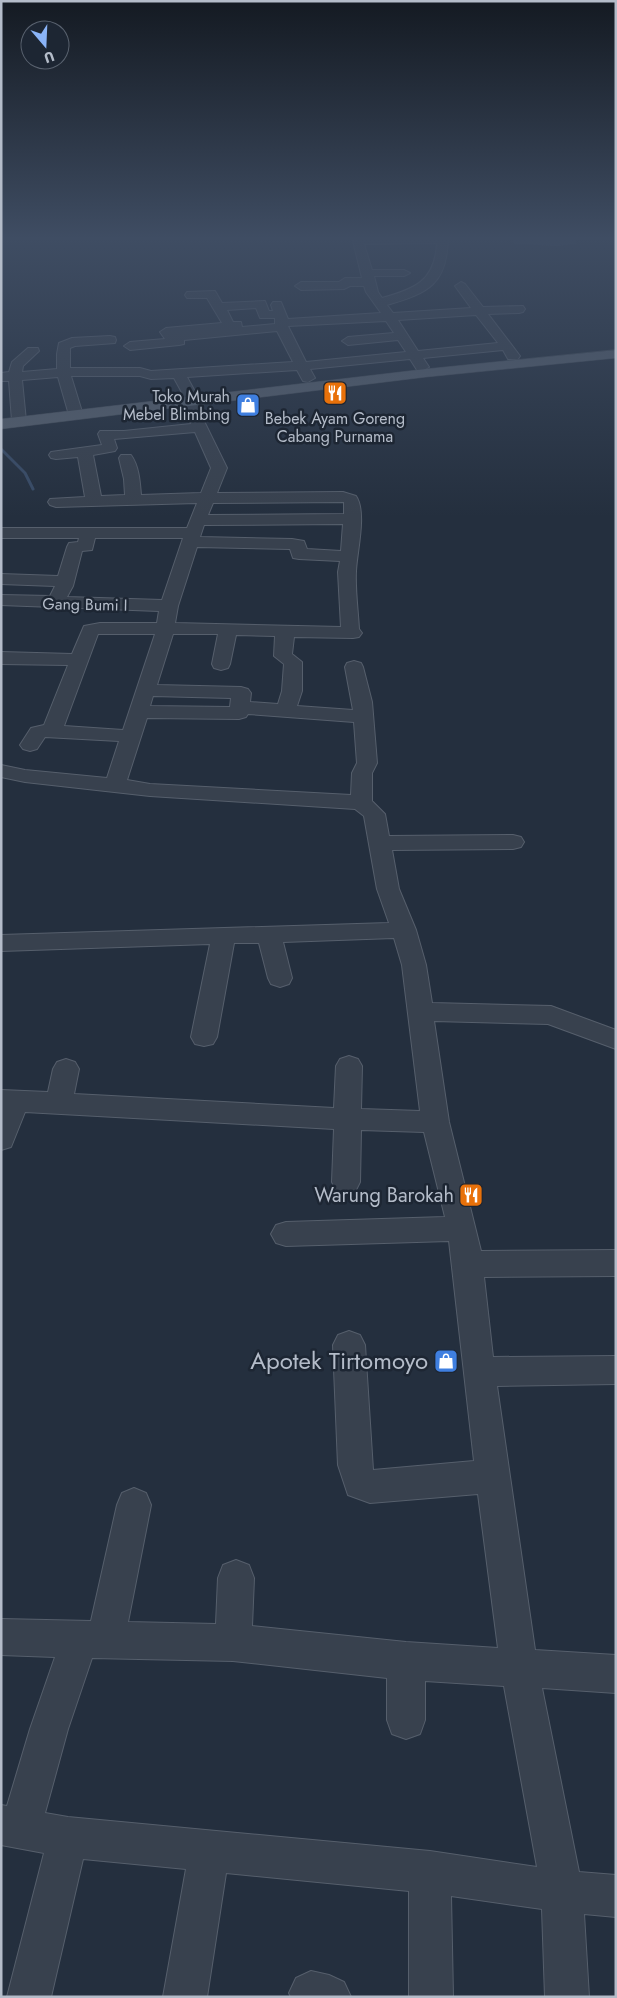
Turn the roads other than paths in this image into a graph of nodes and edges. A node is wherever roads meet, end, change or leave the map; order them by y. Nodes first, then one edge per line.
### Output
1 (182, 331) edge
2 (184, 331) edge
3 (286, 331) edge
4 (399, 331) edge
5 (494, 331) edge
6 (170, 333) junction
7 (402, 336) junction
8 (386, 338) junction
9 (54, 340) dead end
10 (110, 340) dead end
11 (348, 341) dead end
12 (130, 346) dead end
13 (507, 346) junction
14 (17, 350) dead end
15 (33, 351) junction
16 (413, 355) junction
17 (396, 356) junction
18 (614, 356) edge
19 (517, 363) junction
20 (300, 366) junction
21 (5, 370) edge
22 (212, 371) junction
23 (65, 372) junction
24 (426, 373) junction
25 (179, 374) junction
26 (313, 386) junction
27 (16, 394) junction
28 (1, 395) edge
29 (190, 401) junction
30 (114, 410) junction
31 (98, 412) junction
32 (76, 415) junction
33 (18, 422) junction
34 (1, 424) edge
35 (200, 427) junction
36 (105, 434) junction
37 (124, 434) junction
38 (85, 452) junction
39 (56, 455) dead end
40 (126, 458) dead end
41 (206, 498) junction
42 (133, 500) junction
43 (94, 501) junction
44 (56, 502) dead end
45 (352, 519) junction
46 (88, 532) junction
47 (194, 532) junction
48 (1, 533) edge
49 (348, 556) junction
50 (1, 579) edge
51 (65, 581) junction
52 (1, 600) edge
53 (55, 603) junction
54 (169, 606) junction
55 (228, 629) junction
56 (165, 630) junction
57 (285, 630) junction
58 (1, 642) edge
59 (82, 653) junction
60 (1, 658) edge
61 (221, 664) dead end
62 (354, 667) dead end
63 (146, 690) junction
64 (286, 710) junction
65 (138, 712) junction
66 (239, 716) junction
67 (363, 717) junction
68 (52, 731) junction
69 (130, 736) junction
70 (30, 745) dead end
71 (1, 771) edge
72 (115, 785) junction
73 (362, 803) junction
74 (513, 842) dead end
75 (381, 843) junction
76 (392, 931) junction
77 (269, 934) junction
78 (224, 935) junction
79 (1, 944) edge
80 (280, 978) dead end
81 (420, 1012) junction
82 (204, 1037) dead end
83 (616, 1040) edge
84 (349, 1066) dead end
85 (66, 1069) dead end
86 (9, 1100) edge
87 (59, 1102) junction
88 (349, 1119) junction
89 (435, 1122) junction
90 (1, 1139) edge
91 (346, 1182) dead end
92 (462, 1229) junction
93 (286, 1234) dead end
94 (468, 1264) junction
95 (616, 1264) edge
96 (349, 1345) dead end
97 (616, 1370) edge
98 (479, 1372) junction
99 (493, 1476) junction
100 (134, 1506) dead end
101 (236, 1578) dead end
102 (1, 1637) edge
103 (93, 1639) junction
104 (233, 1643) junction
105 (406, 1661) junction
106 (519, 1668) junction
107 (616, 1674) edge
108 (406, 1720) dead end
109 (11, 1826) edge
110 (68, 1837) junction
111 (209, 1850) junction
112 (430, 1872) junction
113 (562, 1891) junction
114 (616, 1896) edge
115 (29, 1997) edge
116 (185, 1997) edge
117 (431, 1997) edge
118 (567, 1997) edge

1 - 6 street
2 - 6 street
3 - 20 street
4 - 7 street
5 - 13 street
6 - 12 street
6 - 22 street
7 - 8 street
7 - 16 street
8 - 11 street
8 - 17 street
9 - 15 street
10 - 23 street
13 - 16 street
13 - 19 street
14 - 15 street
15 - 21 street
16 - 17 street
16 - 24 street
17 - 20 street
18 - 19 main road
19 - 24 main road
20 - 22 street
20 - 26 street
21 - 23 street
21 - 27 street
22 - 25 street
23 - 25 street
23 - 32 street
24 - 26 main road
25 - 29 street
26 - 29 main road
27 - 28 street
27 - 33 street
29 - 30 main road
29 - 35 street
30 - 31 main road
30 - 37 street
31 - 32 main road
31 - 36 street
32 - 33 main road
33 - 34 main road
35 - 37 street
35 - 41 street
36 - 37 street
36 - 38 street
38 - 39 street
38 - 43 street
40 - 42 street
41 - 42 street
41 - 45 street
41 - 47 street
42 - 43 street
43 - 44 street
45 - 47 street
45 - 49 street
46 - 47 street
46 - 48 street
46 - 51 street
47 - 49 street
47 - 54 street
49 - 57 street
50 - 51 street
51 - 53 street
52 - 53 street, Gang Bumi I
53 - 54 street, Gang Bumi I
54 - 56 street
55 - 56 street
55 - 57 street
55 - 61 street
56 - 59 street
56 - 63 street
57 - 64 street
58 - 59 street
59 - 60 street
59 - 68 street
62 - 67 street
63 - 65 street
63 - 66 street
64 - 66 street
64 - 67 street
65 - 66 street
65 - 69 street
67 - 73 street
68 - 69 street
68 - 70 street
69 - 72 street
71 - 72 street
72 - 73 street
73 - 75 street
74 - 75 street
75 - 76 street
76 - 77 street
76 - 81 street
77 - 78 street
77 - 80 street
78 - 79 street
78 - 82 street
81 - 83 street
81 - 89 street
84 - 88 street
85 - 87 street
86 - 87 street
86 - 90 street
87 - 88 street
88 - 89 street
88 - 91 street
89 - 92 street
92 - 93 street
92 - 94 street
94 - 95 street
94 - 98 street
96 - 99 street
97 - 98 street
98 - 99 street
99 - 106 street
100 - 103 street
101 - 104 street
102 - 103 street
103 - 104 street
103 - 109 street
104 - 105 street
105 - 106 street
105 - 108 street
106 - 107 street
106 - 113 street
109 - 110 street
110 - 111 street
110 - 115 street
111 - 112 street
111 - 116 street
112 - 113 street
112 - 117 street
113 - 114 street
113 - 118 street

